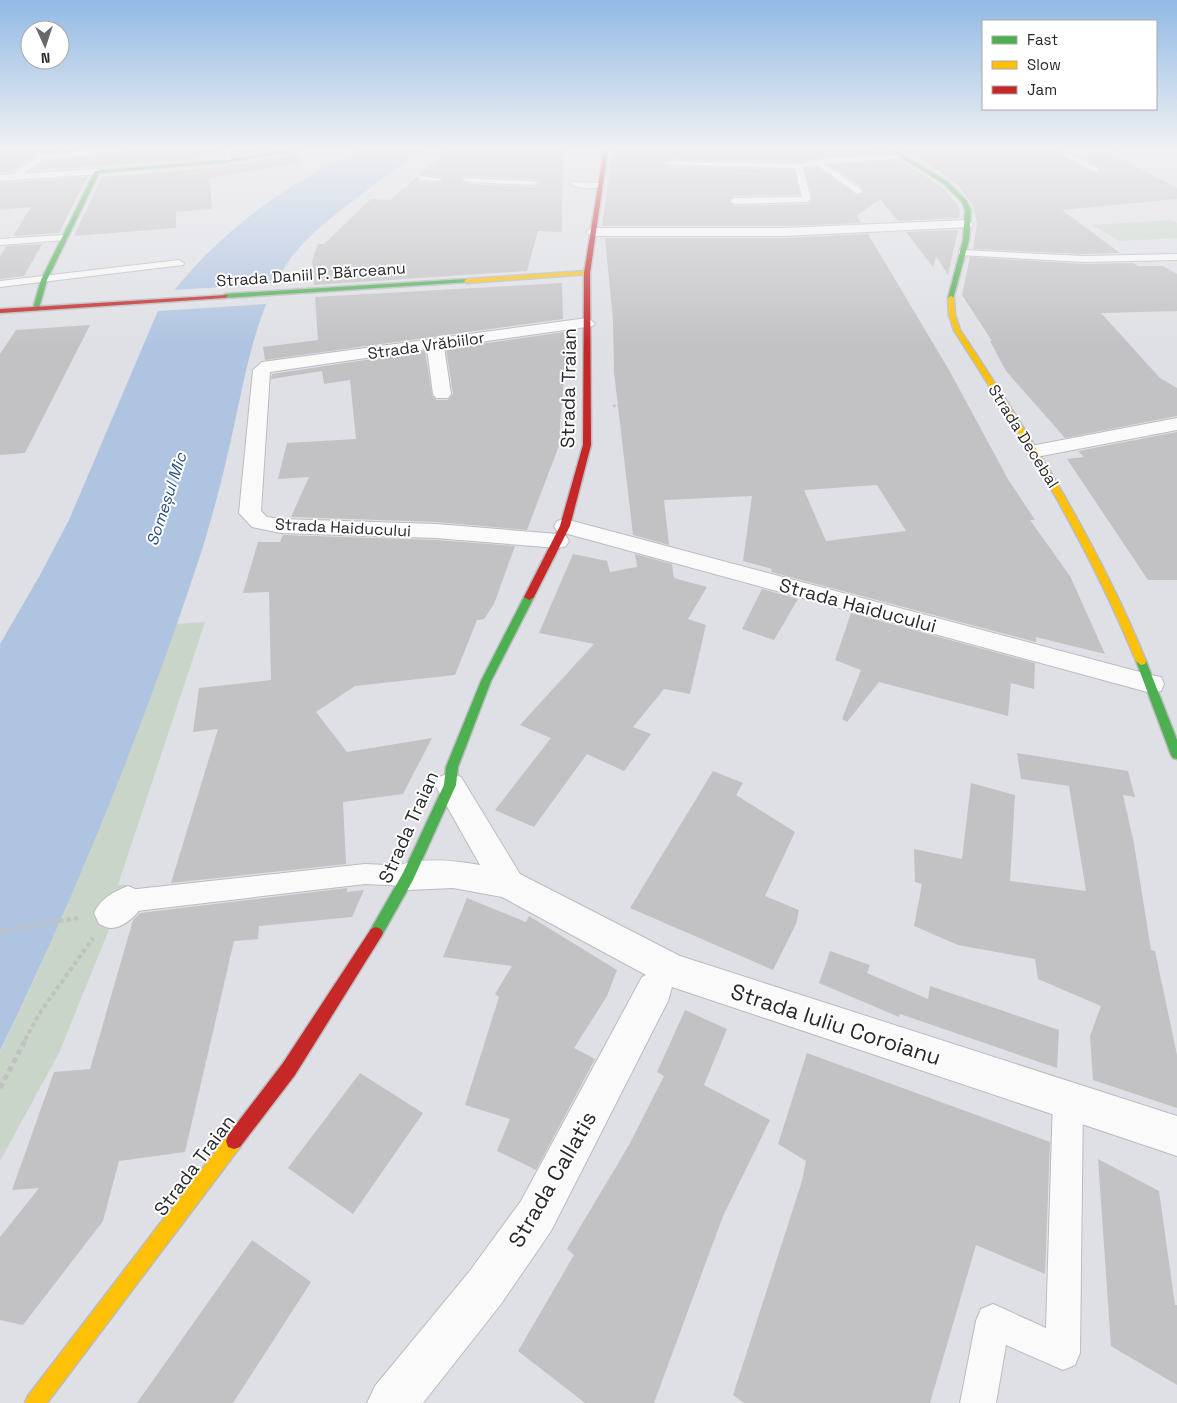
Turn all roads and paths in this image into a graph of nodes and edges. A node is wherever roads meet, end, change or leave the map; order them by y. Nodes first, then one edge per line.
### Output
1 (75, 214) edge
2 (595, 214) edge
3 (969, 214) edge
4 (967, 224) junction
5 (592, 232) junction
6 (63, 238) junction
7 (0, 242) edge
8 (962, 253) junction
9 (1177, 257) edge
10 (179, 263) dead end
11 (587, 273) junction
12 (44, 280) junction
13 (0, 284) edge
14 (36, 308) junction
15 (0, 311) edge
16 (587, 323) junction
17 (435, 344) junction
18 (265, 367) joint
19 (442, 394) dead end
20 (620, 405) dead end
21 (630, 405) dead end
22 (1177, 424) edge
23 (1036, 451) junction
24 (561, 534) junction
25 (1151, 684) junction
26 (1177, 752) edge
27 (450, 785) junction
28 (408, 876) junction
29 (508, 884) junction
30 (108, 911) junction
31 (0, 930) edge
32 (655, 990) dead end
33 (0, 1088) edge
34 (1068, 1100) junction
35 (1177, 1136) edge
36 (35, 1403) edge
37 (392, 1403) edge
38 (978, 1403) edge

1 - 6 main road
2 - 5 main road, Strada Traian
3 - 4 main road, Strada Decebal
4 - 5 street
4 - 8 main road, Strada Decebal
5 - 11 main road, Strada Traian
6 - 7 lane
6 - 12 main road
8 - 9 lane
8 - 23 main road, Strada Decebal
10 - 12 lane
11 - 14 main road, Strada Daniil P. Bărceanu
11 - 16 main road, Strada Traian
12 - 13 lane
12 - 14 main road
14 - 15 main road, Strada Daniil P. Bărceanu
16 - 17 street, Strada Vrăbiilor
16 - 24 main road, Strada Traian
17 - 18 street, Strada Vrăbiilor
17 - 19 street
18 - 24 street, Strada Haiducului
20 - 21 path
22 - 23 street
23 - 25 main road, Strada Decebal
24 - 25 street, Strada Haiducului
24 - 27 main road, Strada Traian
25 - 26 main road, Strada Decebal
27 - 28 main road, Strada Traian
27 - 29 street
28 - 29 street, Strada Iuliu Coroianu
28 - 30 lane
28 - 36 main road, Strada Traian
29 - 34 street, Strada Iuliu Coroianu
30 - 31 path
30 - 33 path
32 - 37 street, Strada Callatis
34 - 35 street, Strada Iuliu Coroianu
34 - 38 lane

